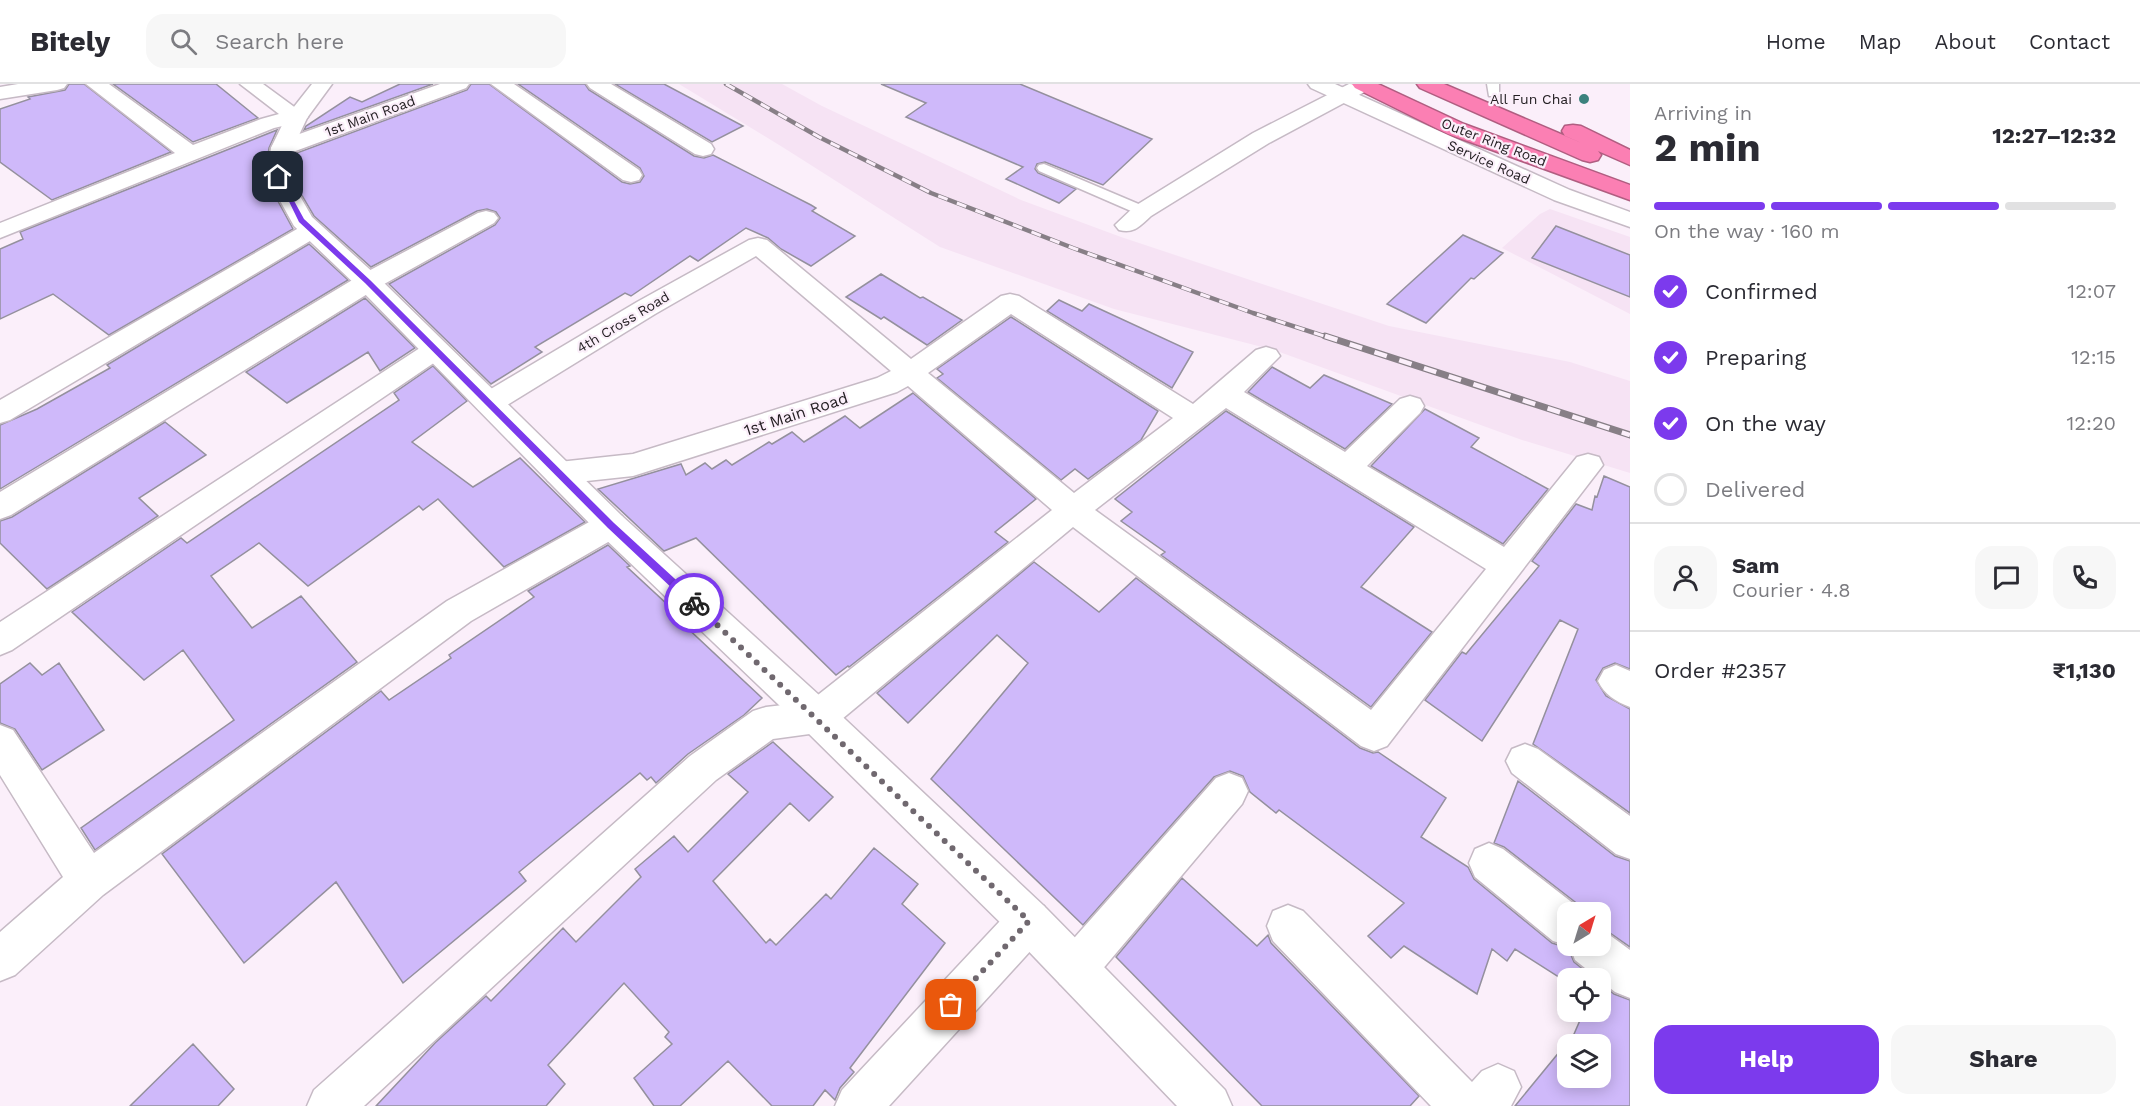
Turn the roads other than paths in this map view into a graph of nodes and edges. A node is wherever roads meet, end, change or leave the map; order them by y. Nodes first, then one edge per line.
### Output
1 (57, 84) edge
2 (96, 84) edge
3 (250, 84) edge
4 (322, 84) edge
5 (459, 84) edge
6 (501, 84) edge
7 (597, 84) edge
8 (1318, 84) edge
9 (1363, 84) edge
10 (1401, 84) edge
11 (1427, 84) edge
12 (1474, 84) edge
13 (1489, 87) edge
14 (0, 93) edge
15 (1342, 96) junction
16 (297, 117) junction
17 (282, 148) junction
18 (703, 149) dead end
19 (1513, 150) junction
20 (191, 154) junction
21 (1630, 158) edge
22 (1044, 168) dead end
23 (1630, 172) edge
24 (631, 175) dead end
25 (1630, 194) edge
26 (486, 218) dead end
27 (1135, 218) joint
28 (1630, 220) edge
29 (312, 230) junction
30 (0, 231) edge
31 (368, 282) junction
32 (435, 350) junction
33 (1266, 356) dead end
34 (910, 373) junction
35 (1225, 394) junction
36 (489, 403) junction
37 (1410, 406) dead end
38 (0, 413) edge
39 (1194, 418) junction
40 (1588, 465) dead end
41 (1347, 468) junction
42 (559, 473) junction
43 (0, 507) edge
44 (1072, 510) junction
45 (611, 525) junction
46 (1507, 565) junction
47 (0, 640) edge
48 (817, 717) junction
49 (0, 742) edge
50 (1525, 761) dead end
51 (1229, 791) dead end
52 (1630, 840) edge
53 (1489, 863) dead end
54 (89, 881) junction
55 (1557, 918) edge
56 (1029, 921) junction
57 (1288, 926) dead end
58 (1604, 956) edge
59 (0, 960) edge
60 (1075, 969) junction
61 (1630, 977) edge
62 (1481, 1100) edge
63 (330, 1106) edge
64 (858, 1106) edge
65 (1209, 1106) edge

1 - 14 street
2 - 20 street
3 - 16 street
4 - 16 street
5 - 17 street, 1st Main Road
6 - 24 street
7 - 18 street
8 - 15 street, Service Road
9 - 15 street
9 - 19 highway, Outer Ring Road
10 - 19 highway
11 - 23 highway
12 - 13 highway
13 - 21 highway
15 - 27 street
15 - 28 street, Service Road
16 - 17 street
16 - 20 street
17 - 29 street
19 - 25 highway, Outer Ring Road
20 - 30 street
22 - 27 lane
26 - 31 street
29 - 31 street
29 - 38 street
31 - 32 street
31 - 43 street
32 - 36 street
32 - 47 street
33 - 35 street
34 - 36 street, 4th Cross Road
34 - 39 street, 1st Main Road
34 - 42 street, 1st Main Road
34 - 44 street
35 - 39 street
35 - 41 street
36 - 42 street
37 - 41 street
39 - 44 street
40 - 46 street
41 - 46 street
42 - 45 street
44 - 46 street
44 - 48 street
45 - 48 street
45 - 54 street
48 - 56 street
48 - 63 street
49 - 54 street
50 - 52 street
51 - 60 street
53 - 55 street
54 - 59 street
56 - 60 street
56 - 64 street
57 - 62 street
58 - 61 street
60 - 65 street

